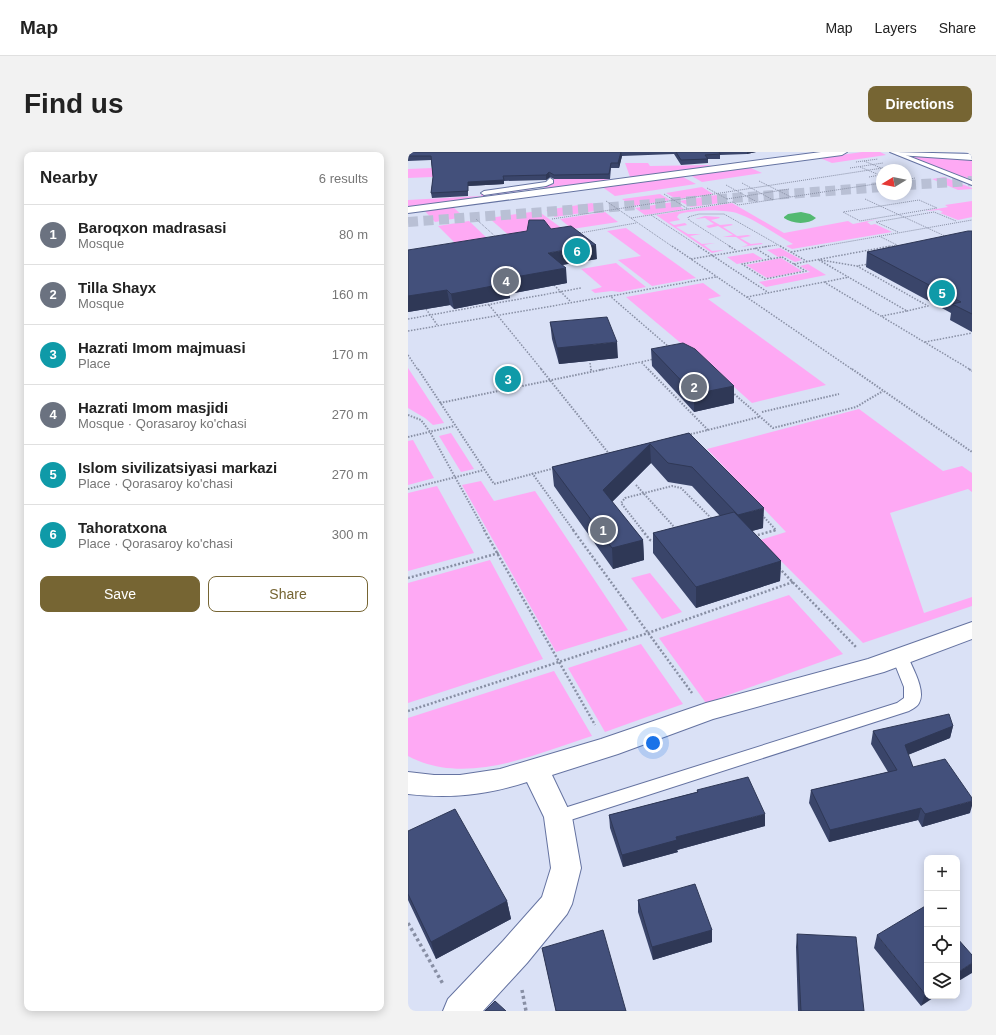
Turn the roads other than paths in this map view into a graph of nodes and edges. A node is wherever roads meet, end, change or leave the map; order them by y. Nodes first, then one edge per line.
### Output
1 (784, 152) edge
2 (842, 152) edge
3 (893, 152) edge
4 (898, 152) edge
5 (952, 152) edge
6 (972, 154) edge
7 (972, 157) edge
8 (721, 168) junction
9 (550, 180) edge
10 (972, 182) edge
11 (538, 189) junction
12 (484, 193) dead end
13 (408, 210) edge
14 (972, 630) edge
15 (900, 657) junction
16 (535, 769) junction
17 (410, 787) edge
18 (558, 816) junction
19 (453, 1001) edge

1 - 8 street
2 - 8 street
3 - 10 lane
4 - 7 street
5 - 6 street
8 - 11 street
9 - 11 lane
11 - 12 lane
11 - 13 street
14 - 15 street
15 - 16 street
15 - 18 lane
16 - 17 street
16 - 18 street
18 - 19 street

